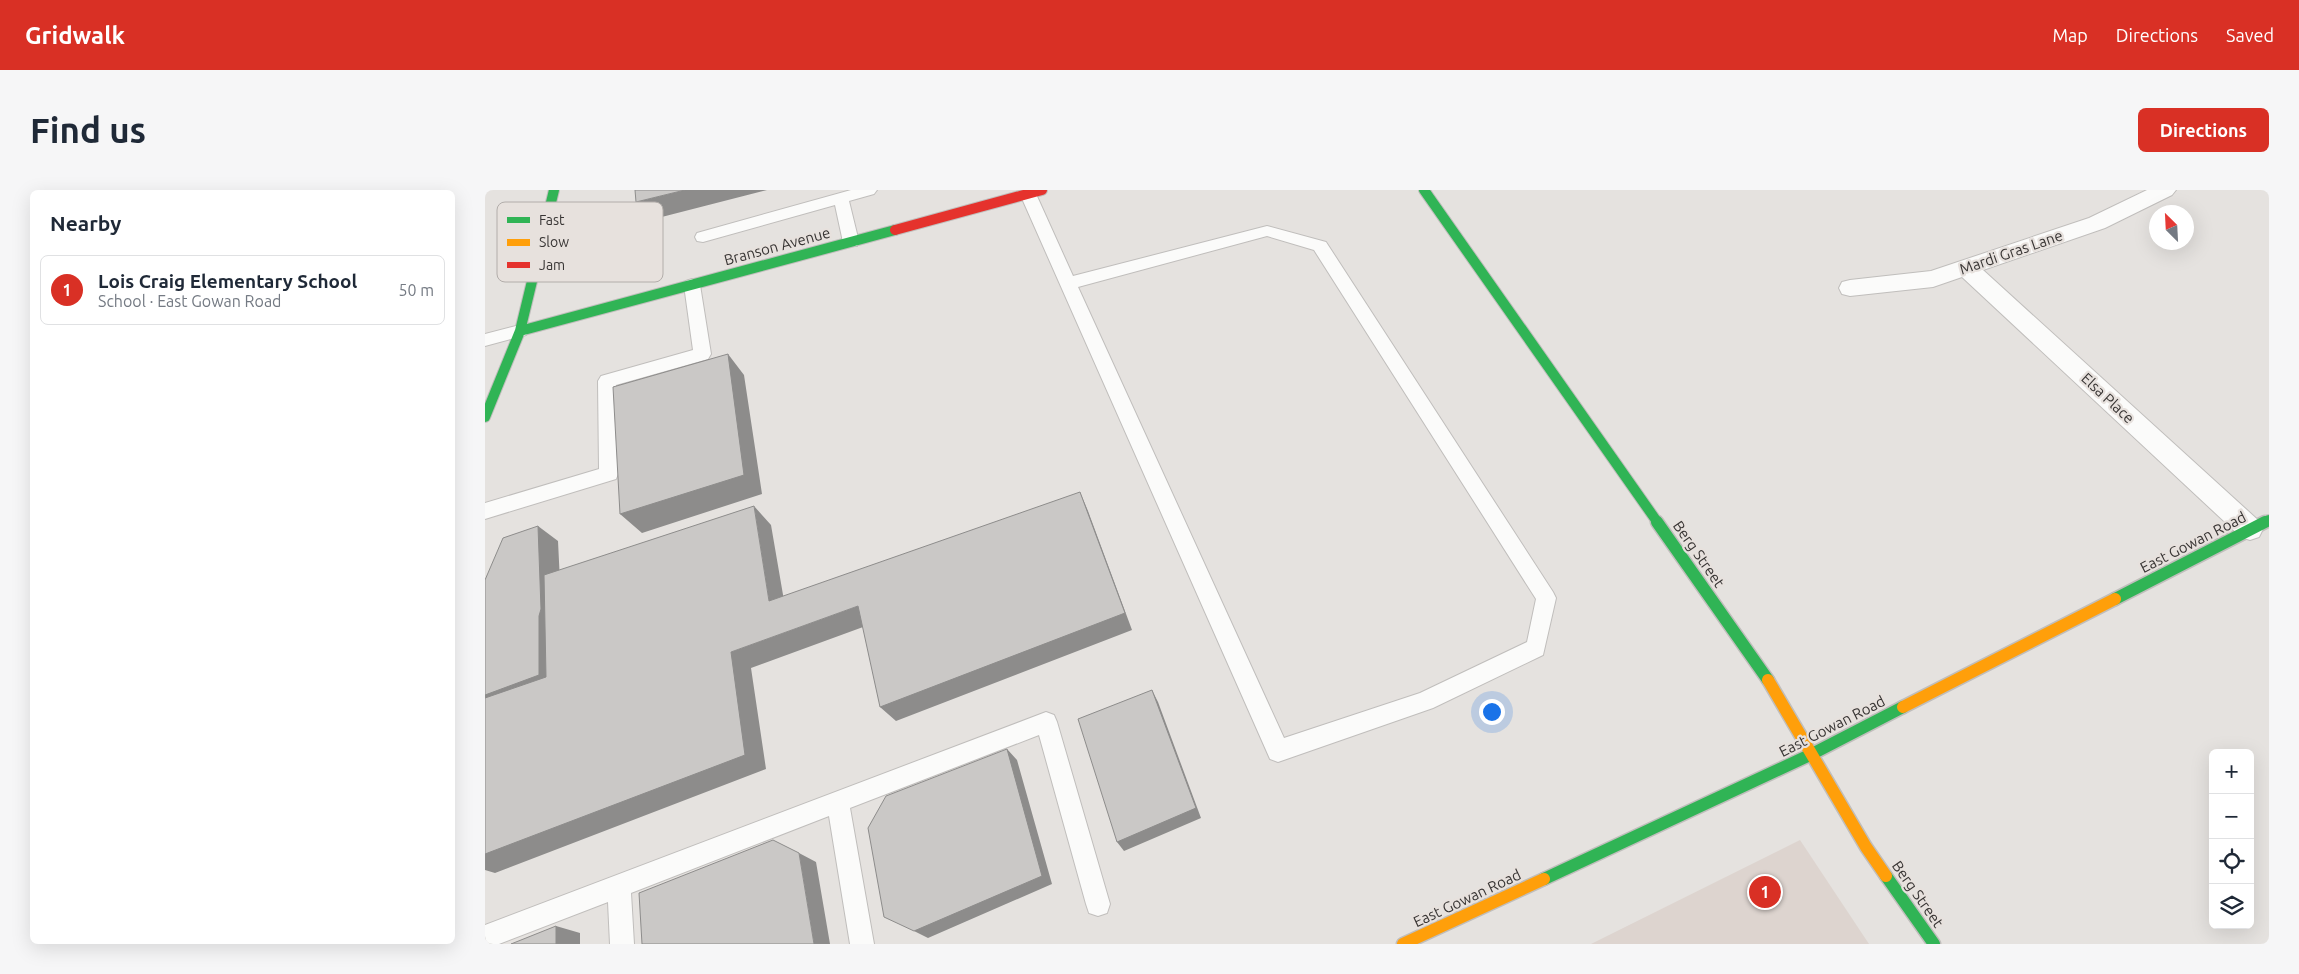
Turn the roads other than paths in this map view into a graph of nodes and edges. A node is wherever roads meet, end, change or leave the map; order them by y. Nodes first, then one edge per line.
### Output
1 (869, 190) edge
2 (1424, 190) edge
3 (1035, 192) edge
4 (2150, 193) edge
5 (841, 198) junction
6 (703, 237) dead end
7 (851, 242) junction
8 (1966, 268) junction
9 (531, 282) edge
10 (1069, 283) junction
11 (691, 284) junction
12 (1850, 288) dead end
13 (519, 331) junction
14 (485, 340) edge
15 (485, 417) edge
16 (485, 511) edge
17 (2259, 525) edge
18 (1811, 754) junction
19 (838, 802) junction
20 (619, 886) junction
21 (1098, 904) dead end
22 (485, 937) edge
23 (1409, 943) edge
24 (622, 944) edge
25 (862, 944) edge
26 (1934, 944) edge

1 - 5 lane
2 - 18 street, Berg Street
3 - 7 street, Branson Avenue
3 - 10 lane
4 - 8 street, Mardi Gras Lane
5 - 6 lane
5 - 7 lane
7 - 11 street, Branson Avenue
8 - 12 street, Mardi Gras Lane
8 - 17 street, Elsa Place
9 - 13 street
10 - 10 lane
11 - 13 street, Branson Avenue
11 - 16 lane
13 - 14 lane
13 - 15 street
17 - 18 street, East Gowan Road
18 - 23 street, East Gowan Road
18 - 26 street, Berg Street
19 - 20 lane
19 - 21 lane
19 - 25 lane
20 - 22 lane
20 - 24 lane

